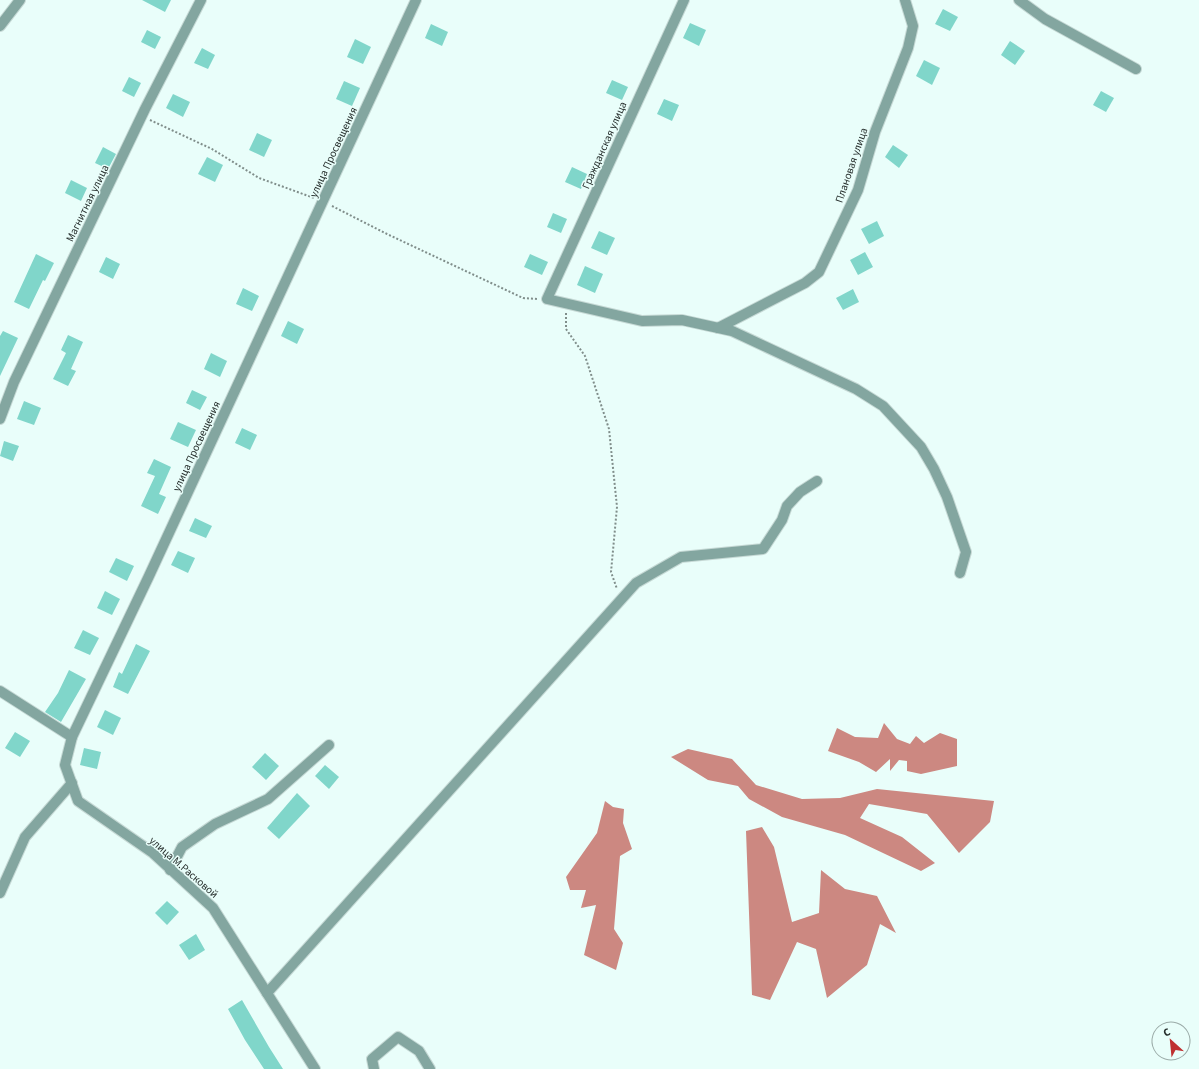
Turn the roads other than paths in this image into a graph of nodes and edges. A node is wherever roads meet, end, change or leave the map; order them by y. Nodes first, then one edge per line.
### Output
1 (20, 0) edge
2 (201, 0) edge
3 (416, 0) edge
4 (684, 0) edge
5 (905, 0) edge
6 (1019, 0) edge
7 (0, 26) edge
8 (1136, 69) dead end
9 (718, 328) junction
10 (0, 419) edge
11 (817, 481) dead end
12 (960, 573) dead end
13 (0, 691) edge
14 (72, 738) junction
15 (329, 745) dead end
16 (72, 783) junction
17 (170, 870) junction
18 (0, 893) edge
19 (266, 993) junction
20 (315, 1069) edge
21 (374, 1069) edge
22 (430, 1069) edge

1 - 7 street
2 - 10 street, Магнитная улица
3 - 14 street, улица Просвещения
4 - 9 street, Гражданская улица
5 - 9 street, Плановая улица
6 - 8 street
9 - 12 street
11 - 19 street
13 - 14 street
14 - 16 street, улица Просвещения
15 - 17 street
16 - 17 street, улица М.Расковой
16 - 18 street
17 - 19 street, улица М.Расковой
19 - 20 street, улица М.Расковой
21 - 22 street

